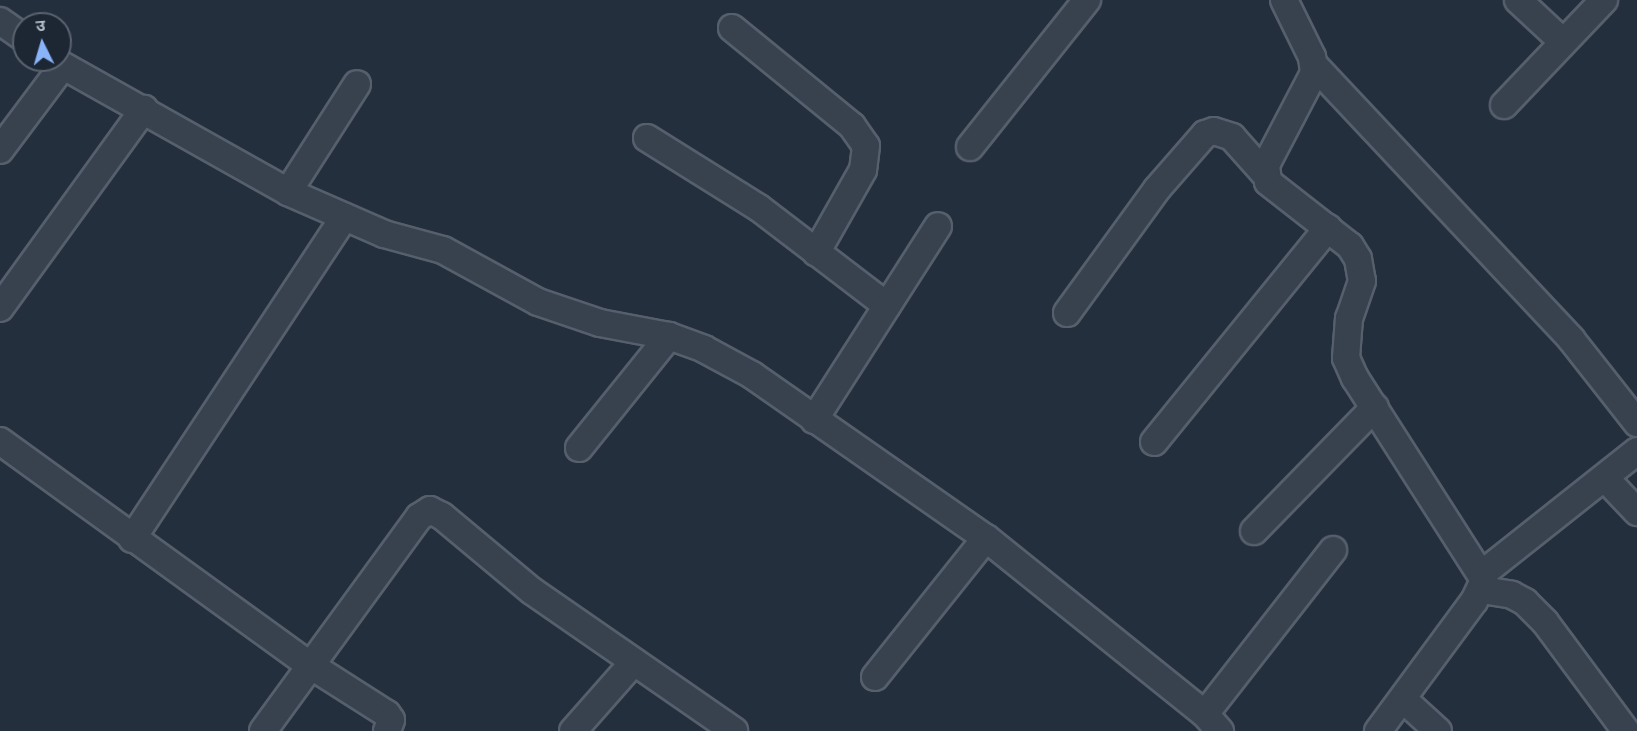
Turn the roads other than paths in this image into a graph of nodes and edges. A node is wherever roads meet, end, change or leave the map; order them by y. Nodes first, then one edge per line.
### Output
1 (1087, 0) edge
2 (1284, 0) edge
3 (1518, 0) edge
4 (1604, 0) edge
5 (732, 28) dead end
6 (1562, 41) junction
7 (1314, 65) junction
8 (72, 71) edge
9 (51, 72) edge
10 (357, 84) dead end
11 (1503, 105) dead end
12 (144, 109) junction
13 (647, 138) dead end
14 (970, 147) dead end
15 (0, 150) edge
16 (1265, 174) junction
17 (288, 192) junction
18 (344, 217) junction
19 (938, 226) dead end
20 (1328, 228) junction
21 (816, 253) junction
22 (887, 306) junction
23 (0, 308) edge
24 (1067, 313) dead end
25 (669, 336) junction
26 (1375, 407) junction
27 (814, 420) junction
28 (1637, 423) edge
29 (0, 441) edge
30 (1154, 442) dead end
31 (579, 448) dead end
32 (1637, 452) edge
33 (1605, 478) junction
34 (1637, 513) edge
35 (1254, 531) dead end
36 (986, 538) junction
37 (132, 539) junction
38 (1333, 550) dead end
39 (1482, 582) junction
40 (633, 663) junction
41 (310, 665) junction
42 (875, 677) dead end
43 (1404, 700) junction
44 (1213, 723) edge
45 (262, 731) edge
46 (387, 731) edge
47 (573, 731) edge
48 (734, 731) edge
49 (1378, 731) edge
50 (1438, 731) edge
51 (1626, 731) edge

1 - 14 street
2 - 7 street
3 - 6 street
4 - 6 street
5 - 21 street
6 - 11 street
7 - 16 street
7 - 28 street
8 - 12 street
9 - 15 street
10 - 17 street
12 - 17 street
12 - 23 street
13 - 21 street
16 - 20 street
16 - 24 street
17 - 18 street
18 - 25 street
18 - 37 street
19 - 22 street
20 - 26 street
20 - 30 street
21 - 22 street
22 - 27 street
25 - 27 street
25 - 31 street
26 - 35 street
26 - 39 street
27 - 36 street
29 - 37 street
32 - 33 street
33 - 34 street
33 - 39 street
36 - 42 street
36 - 44 street
37 - 41 street
38 - 44 street
39 - 43 street
39 - 51 street
40 - 41 street
40 - 47 street
40 - 48 street
41 - 45 street
41 - 46 street
43 - 49 street
43 - 50 street

